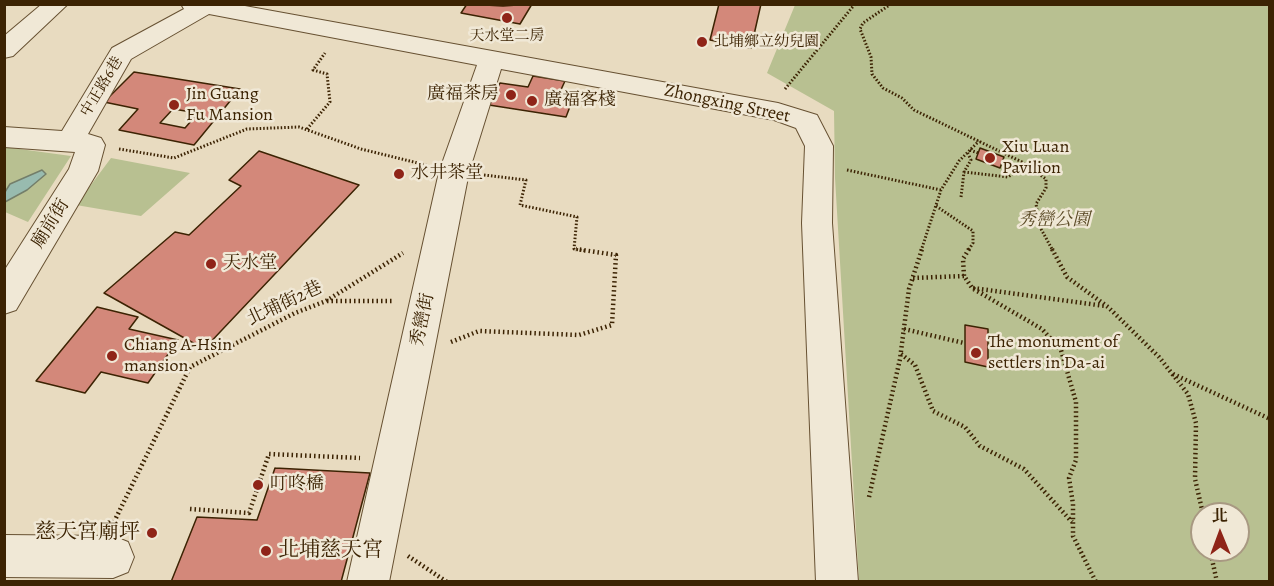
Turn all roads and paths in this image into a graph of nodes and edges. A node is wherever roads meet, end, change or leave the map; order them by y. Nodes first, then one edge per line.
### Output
1 (57, 4) edge
2 (855, 4) edge
3 (891, 4) edge
4 (213, 6) edge
5 (340, 33) junction
6 (4, 50) edge
7 (491, 61) junction
8 (778, 112) junction
9 (307, 129) junction
10 (4, 137) edge
11 (979, 141) junction
12 (81, 143) junction
13 (968, 151) junction
14 (978, 153) dead end
15 (1002, 161) dead end
16 (818, 164) junction
17 (1026, 164) junction
18 (1021, 168) junction
19 (454, 172) junction
20 (964, 172) junction
21 (941, 190) junction
22 (961, 197) dead end
23 (936, 206) junction
24 (442, 228) junction
25 (964, 276) junction
26 (913, 278) junction
27 (972, 288) junction
28 (4, 300) edge
29 (326, 301) junction
30 (427, 301) junction
31 (1108, 307) junction
32 (904, 329) junction
33 (964, 343) dead end
34 (416, 354) junction
35 (901, 354) junction
36 (1172, 374) junction
37 (1269, 418) edge
38 (394, 459) junction
39 (868, 502) dead end
40 (1200, 502) edge
41 (190, 509) dead end
42 (1073, 523) junction
43 (4, 556) edge
44 (105, 557) joint
45 (1213, 562) edge
46 (368, 582) edge
47 (837, 582) edge
48 (1096, 582) edge
49 (1217, 582) edge

1 - 6 street
2 - 8 path
3 - 11 path
4 - 5 street, Zhongxing Street
4 - 12 street, 中正路6巷
5 - 7 street, Zhongxing Street
5 - 9 path
7 - 8 street, Zhongxing Street
7 - 19 street, 秀巒街
8 - 16 street, Zhongxing Street
9 - 12 path
9 - 19 path
10 - 12 street
11 - 13 path
11 - 17 path
12 - 28 street, 廟前街
13 - 14 path
13 - 20 path
13 - 21 path
15 - 18 path
16 - 21 path
16 - 47 street, Zhongxing Street
17 - 18 path
17 - 31 path
18 - 20 path
19 - 24 street, 秀巒街
19 - 34 path
20 - 22 path
21 - 23 path
23 - 25 path
23 - 26 path
24 - 29 path, 北埔街2巷
24 - 30 street, 秀巒街
25 - 26 path
25 - 27 path
26 - 32 path
27 - 31 path
27 - 42 path
29 - 30 path
29 - 44 path, 北埔街2巷
30 - 34 street, 秀巒街
31 - 36 path
32 - 33 path
32 - 35 path
34 - 38 street, 秀巒街
35 - 39 path
35 - 42 path
36 - 37 path
36 - 40 path
38 - 41 path
38 - 46 street, 秀巒街
42 - 48 path
43 - 44 street
45 - 49 path

